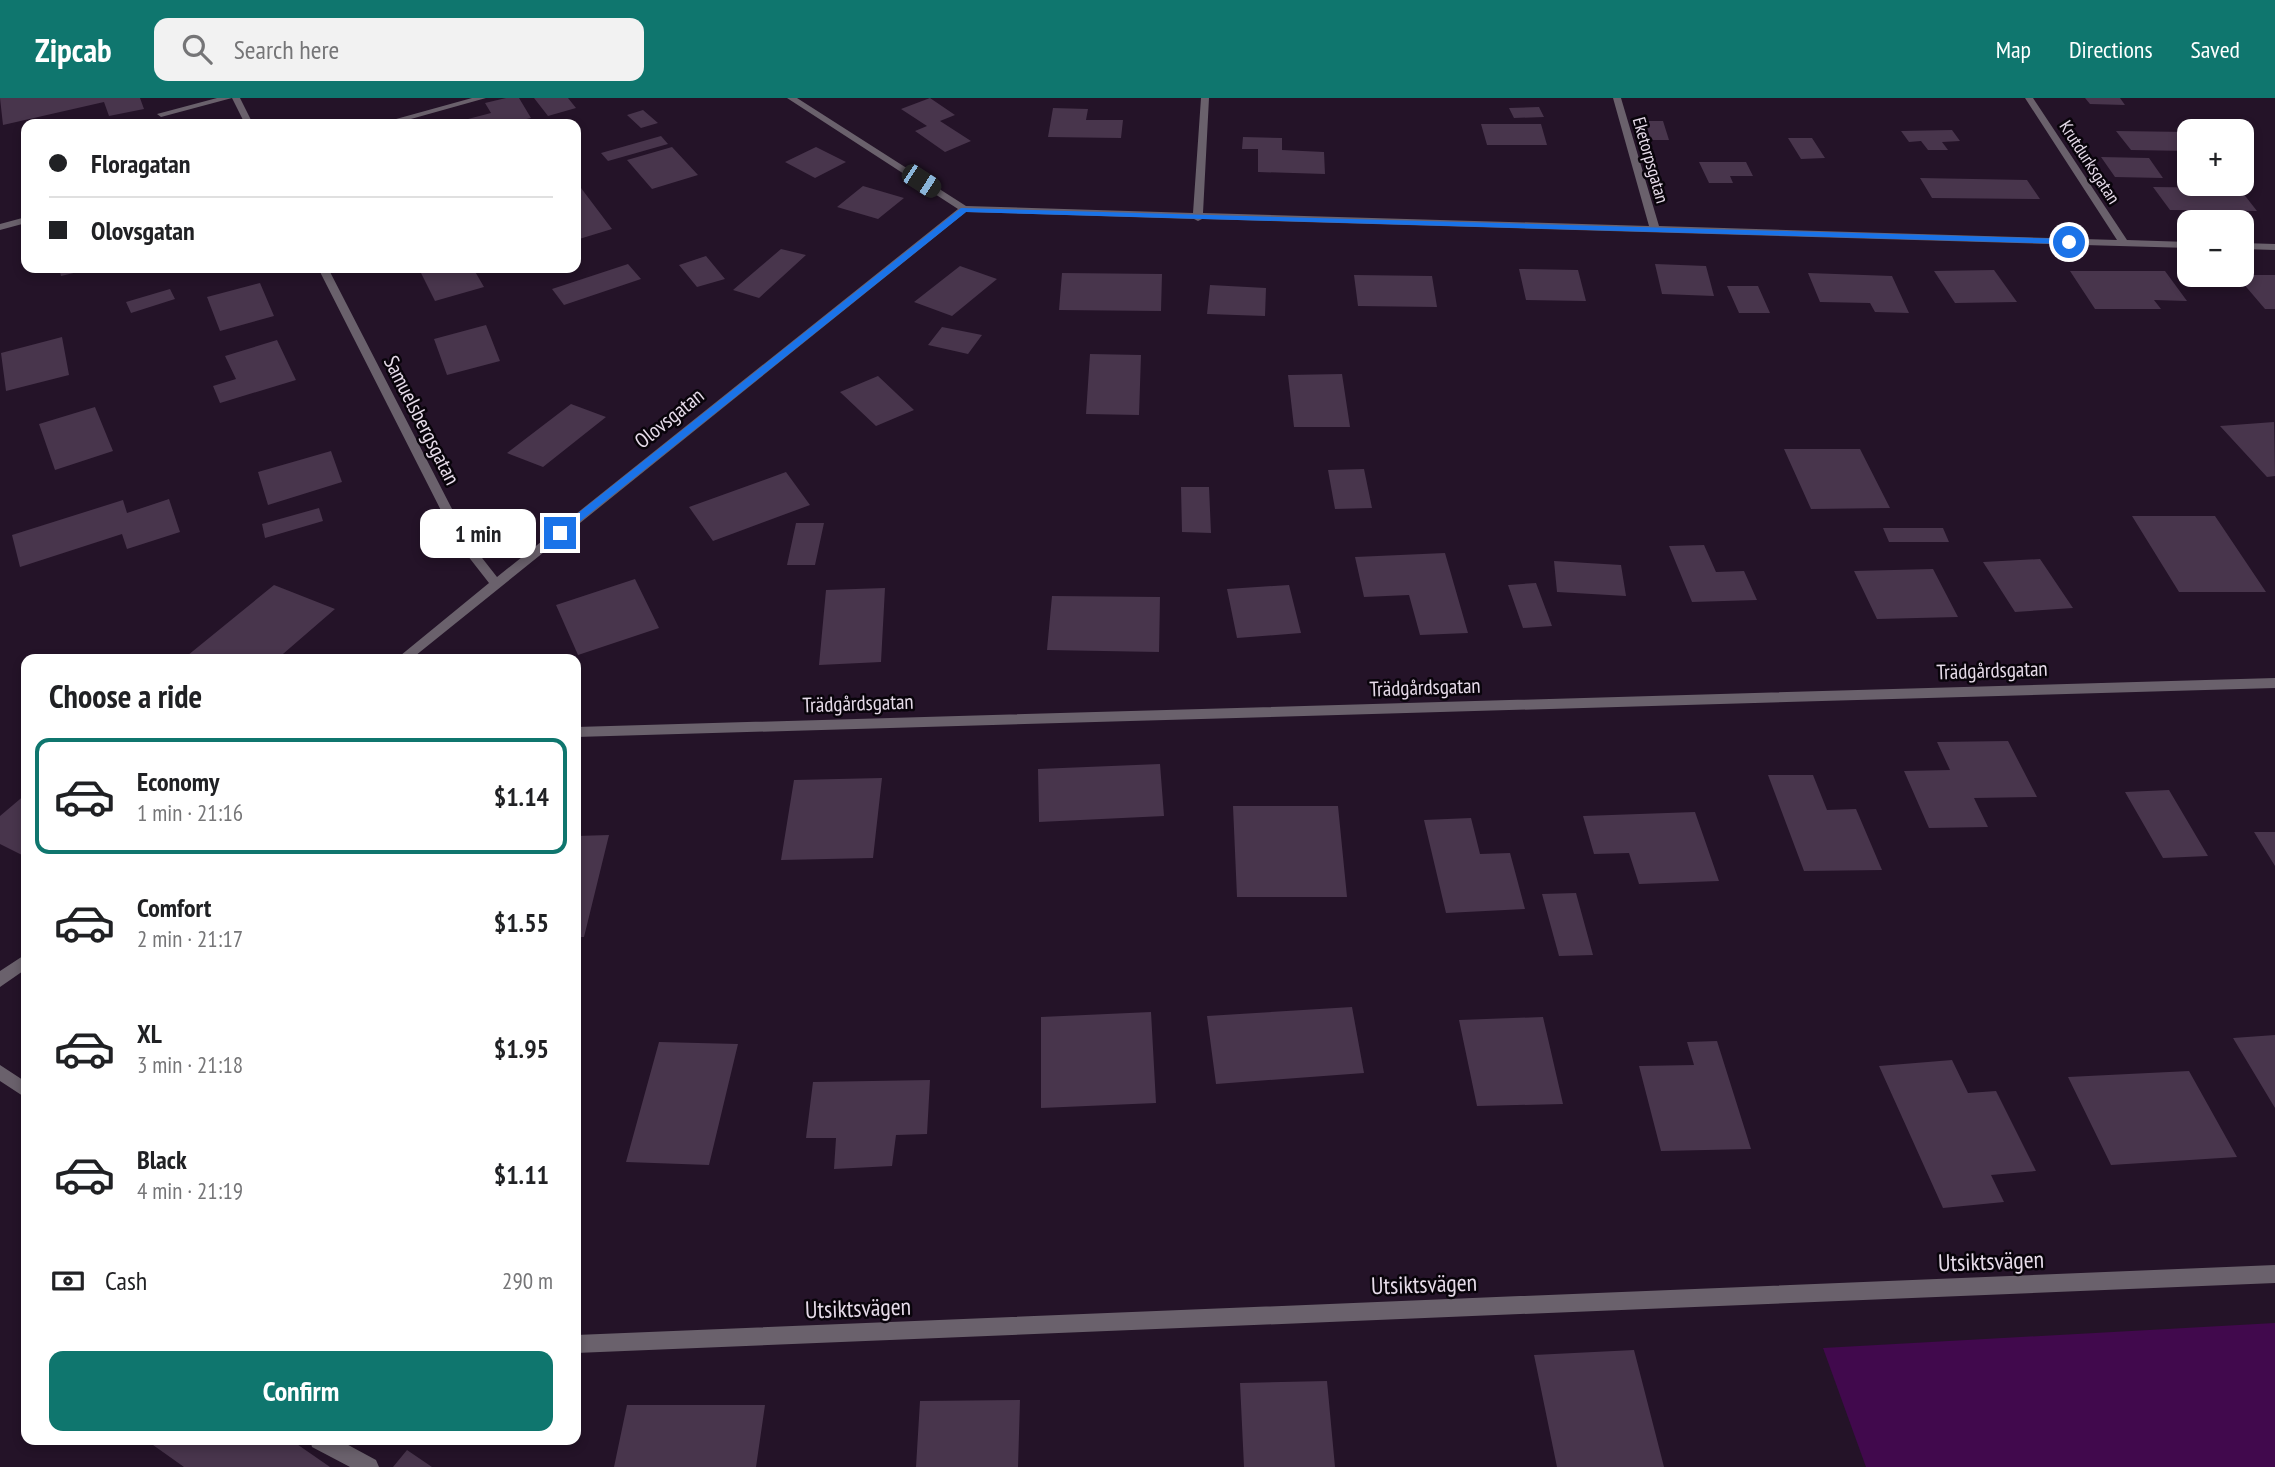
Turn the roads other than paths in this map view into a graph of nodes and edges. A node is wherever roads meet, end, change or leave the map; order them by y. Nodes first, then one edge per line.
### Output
1 (228, 98) edge
2 (236, 98) edge
3 (482, 98) edge
4 (791, 98) edge
5 (1205, 98) edge
6 (1617, 98) edge
7 (2029, 98) edge
8 (162, 114) dead end
9 (246, 119) edge
10 (402, 119) edge
11 (964, 209) junction
12 (1198, 218) junction
13 (21, 221) edge
14 (0, 227) edge
15 (1654, 230) junction
16 (2124, 243) junction
17 (2177, 245) edge
18 (2254, 246) edge
19 (2275, 247) edge
20 (326, 273) edge
21 (496, 584) junction
22 (408, 654) edge
23 (2275, 683) edge
24 (581, 732) edge
25 (21, 964) edge
26 (0, 980) edge
27 (0, 1072) edge
28 (21, 1087) edge
29 (2275, 1274) edge
30 (581, 1344) edge
31 (328, 1445) edge
32 (369, 1467) edge

1 - 8 street
2 - 9 street
3 - 10 street
4 - 11 street
5 - 12 street
6 - 15 street, Eketorpsgatan
7 - 16 street, Krutdurksgatan
11 - 12 street
11 - 21 street, Olovsgatan
12 - 15 street
13 - 14 street
15 - 16 street
16 - 17 street
18 - 19 street
20 - 21 street, Samuelsbergsgatan
21 - 22 street, Olovsgatan
23 - 24 street, Trädgårdsgatan
25 - 26 street
27 - 28 street
29 - 30 street, Utsiktsvägen
31 - 32 street

